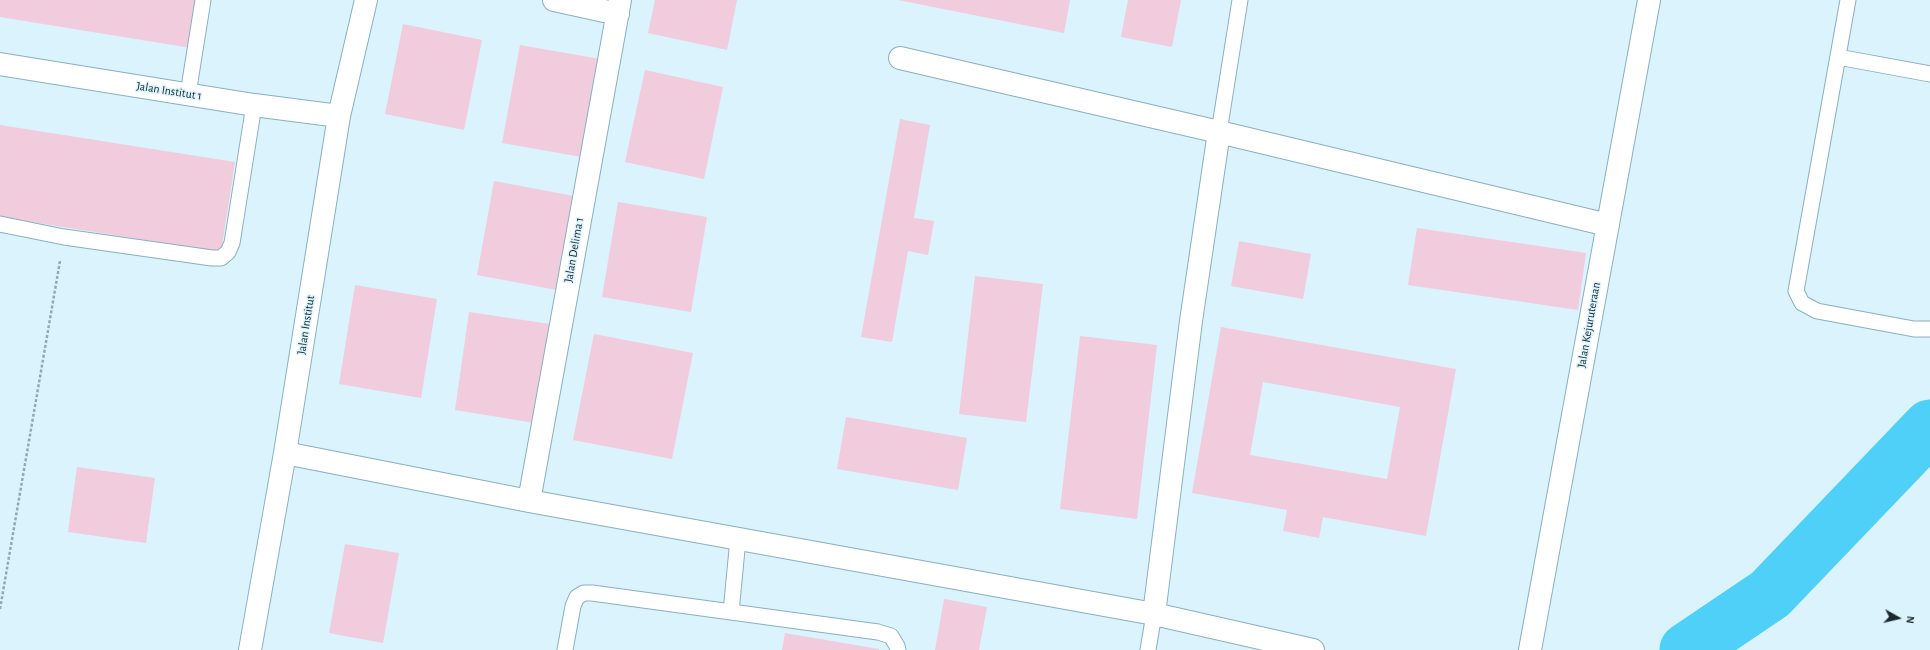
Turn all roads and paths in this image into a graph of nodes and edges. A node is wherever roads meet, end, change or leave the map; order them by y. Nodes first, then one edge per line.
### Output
1 (203, 0) edge
2 (366, 0) edge
3 (554, 0) edge
4 (1240, 0) edge
5 (1649, 0) edge
6 (1848, 0) edge
7 (619, 7) edge
8 (1838, 57) junction
9 (900, 58) dead end
10 (0, 64) edge
11 (1930, 74) edge
12 (188, 94) junction
13 (254, 105) junction
14 (339, 116) junction
15 (1219, 132) junction
16 (0, 224) edge
17 (1608, 225) junction
18 (64, 237) junction
19 (1930, 329) edge
20 (285, 453) junction
21 (529, 501) junction
22 (738, 539) junction
23 (0, 609) edge
24 (731, 612) junction
25 (1154, 614) junction
26 (250, 650) edge
27 (565, 650) edge
28 (898, 650) edge
29 (1148, 650) edge
30 (1313, 650) edge
31 (1530, 650) edge

1 - 12 lane
2 - 14 street, Jalan Institut
3 - 7 street
4 - 15 lane
5 - 17 street, Jalan Kejuruteraan
6 - 8 lane
7 - 21 street, Jalan Delima 1
8 - 11 lane
8 - 19 lane
9 - 15 street
10 - 12 street, Jalan Institut 1
12 - 13 street, Jalan Institut 1
13 - 14 street, Jalan Institut 1
13 - 18 lane
14 - 20 street, Jalan Institut
15 - 17 street
15 - 25 street
16 - 18 lane
17 - 31 street, Jalan Kejuruteraan
18 - 23 path
20 - 21 street
20 - 26 street, Jalan Institut
21 - 22 street
22 - 24 lane
22 - 25 street
24 - 27 lane
24 - 28 lane
25 - 29 lane
25 - 30 street

